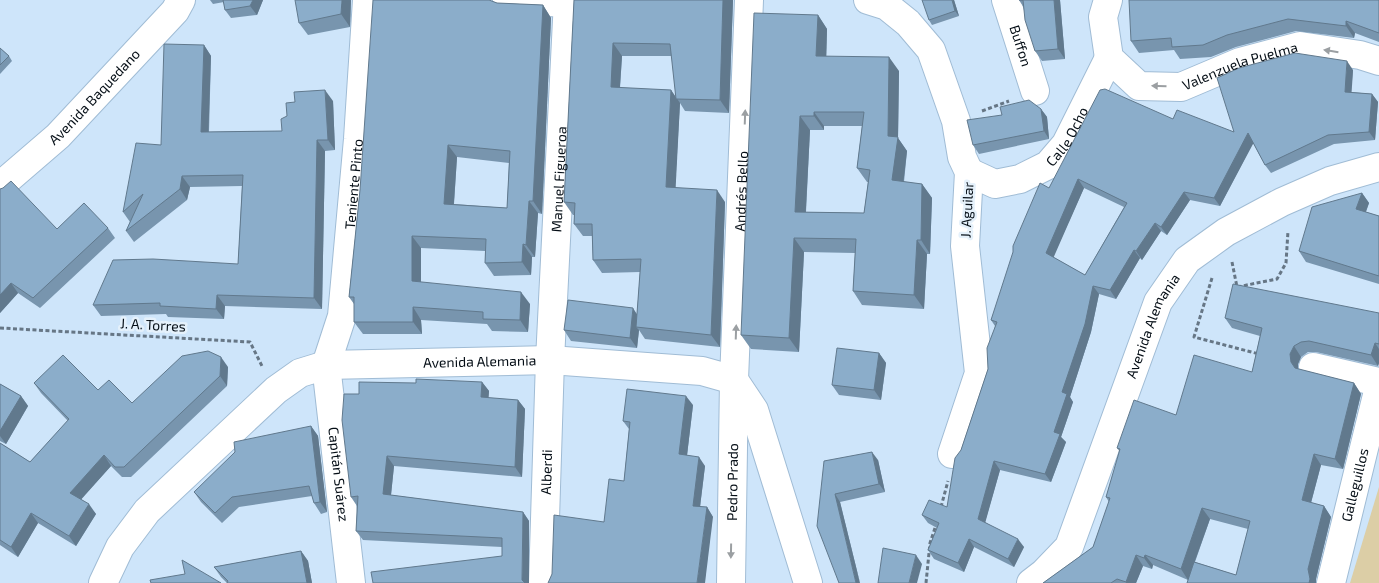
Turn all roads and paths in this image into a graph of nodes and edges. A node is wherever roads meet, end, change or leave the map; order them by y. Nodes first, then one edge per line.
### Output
1 (181, 0) edge
2 (367, 0) edge
3 (507, 0) edge
4 (750, 0) edge
5 (868, 0) edge
6 (1006, 0) edge
7 (1108, 0) edge
8 (568, 1) edge
9 (1109, 58) junction
10 (1379, 61) edge
11 (1036, 91) joint
12 (956, 122) junction
13 (1379, 167) edge
14 (969, 172) junction
15 (0, 186) edge
16 (1282, 202) junction
17 (1226, 232) junction
18 (0, 328) edge
19 (1267, 356) edge
20 (550, 360) junction
21 (326, 365) junction
22 (1313, 367) dead end
23 (734, 380) junction
24 (1379, 382) edge
25 (1379, 387) edge
26 (276, 390) junction
27 (952, 454) joint
28 (940, 509) edge
29 (938, 518) edge
30 (102, 583) edge
31 (351, 583) edge
32 (543, 583) edge
33 (731, 583) edge
34 (808, 583) edge
35 (926, 583) edge
36 (1031, 583) edge
37 (1331, 583) edge

1 - 15 street, Avenida Baquedano
2 - 21 street, Teniente Pinto
3 - 8 street
23 -> 4 street, Andrés Bello
5 - 12 street, J. Aguilar
6 - 11 street, Buffon
7 - 9 street
8 - 20 street, Manuel Figueroa
10 -> 9 street, Valenzuela Puelma
9 - 14 street, Calle Ocho
11 - 12 path
12 - 14 street, J. Aguilar
13 - 16 street, Avenida Alemania
14 - 27 street, J. Aguilar
16 - 17 street, Avenida Alemania
16 - 17 path
17 - 19 path
17 - 36 street, Avenida Alemania
18 - 26 path, J. A. Torres
20 - 21 street, Avenida Alemania
20 - 23 street, Avenida Alemania
20 - 32 street, Alberdi
21 - 26 street, Avenida Alemania
21 - 31 street, Capitán Suárez
22 - 24 street
23 -> 33 street, Pedro Prado
23 - 34 street
25 - 37 street, Galleguillos
26 - 30 street, Avenida Alemania
27 - 28 path
29 - 35 path

